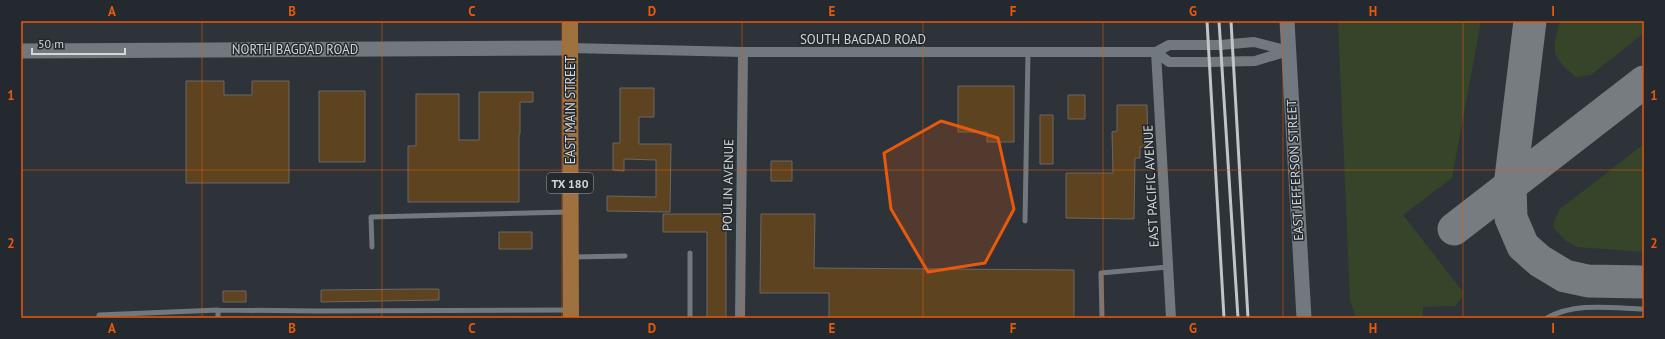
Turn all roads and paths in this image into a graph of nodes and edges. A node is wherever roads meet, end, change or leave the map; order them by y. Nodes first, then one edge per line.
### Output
1 (570, 21) edge
2 (1287, 21) edge
3 (570, 48) junction
4 (21, 51) edge
5 (1288, 51) junction
6 (742, 52) junction
7 (1028, 52) junction
8 (1156, 52) junction
9 (570, 212) junction
10 (1025, 221) dead end
11 (372, 247) dead end
12 (690, 253) dead end
13 (625, 256) dead end
14 (570, 257) junction
15 (1168, 267) junction
16 (1644, 309) edge
17 (218, 310) junction
18 (319, 311) junction
19 (571, 314) edge
20 (99, 318) edge
21 (218, 318) edge
22 (319, 318) edge
23 (690, 318) edge
24 (740, 318) edge
25 (1102, 318) edge
26 (1171, 318) edge
27 (1304, 318) edge
28 (1547, 318) edge

1 - 3 main road, EAST MAIN STREET / TX 180
2 - 5 street, EAST JEFFERSON STREET
3 - 4 street, NORTH BAGDAD ROAD
3 - 6 street, SOUTH BAGDAD ROAD
3 - 9 main road, EAST MAIN STREET / TX 180
5 - 8 street, SOUTH BAGDAD ROAD
5 - 8 street
5 - 27 street, EAST JEFFERSON STREET
6 - 7 street, SOUTH BAGDAD ROAD
6 - 24 street, POULIN AVENUE
7 - 8 street, SOUTH BAGDAD ROAD
7 - 10 lane
8 - 15 street, EAST PACIFIC AVENUE
9 - 11 lane
9 - 14 main road, EAST MAIN STREET / TX 180
12 - 23 lane
13 - 14 lane
14 - 19 main road, EAST MAIN STREET / TX 180
15 - 25 lane
15 - 26 street, EAST PACIFIC AVENUE
16 - 28 lane
17 - 18 lane
17 - 20 lane
17 - 21 lane
18 - 19 lane
18 - 22 lane

